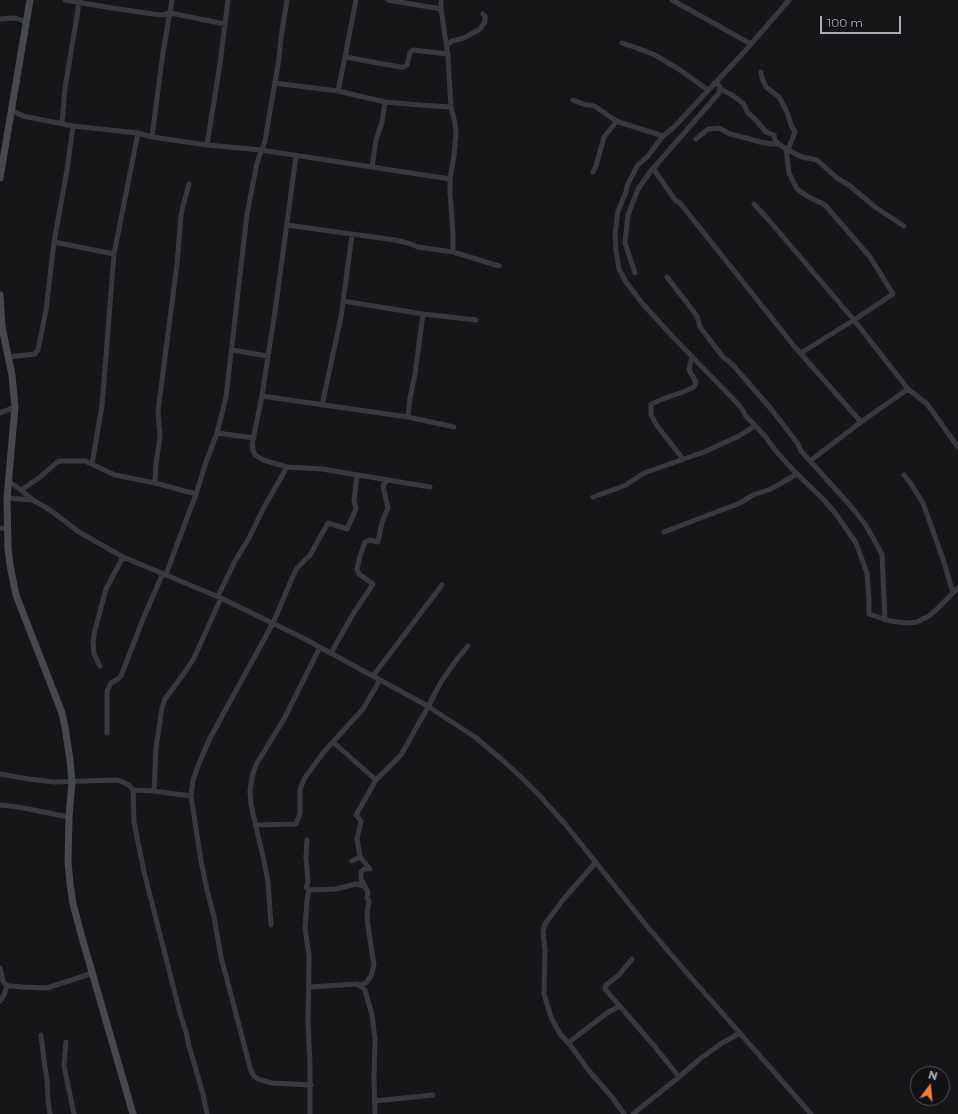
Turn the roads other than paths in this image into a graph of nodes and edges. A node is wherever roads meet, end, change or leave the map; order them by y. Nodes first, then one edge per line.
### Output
1 (30, 0) edge
2 (65, 0) edge
3 (172, 0) edge
4 (228, 0) edge
5 (287, 0) edge
6 (356, 0) edge
7 (388, 0) edge
8 (441, 0) edge
9 (672, 0) edge
10 (789, 0) edge
11 (78, 2) junction
12 (441, 9) junction
13 (170, 13) junction
14 (483, 14) dead end
15 (0, 19) edge
16 (27, 22) junction
17 (225, 24) junction
18 (622, 43) dead end
19 (751, 44) junction
20 (447, 45) junction
21 (448, 54) junction
22 (345, 58) junction
23 (761, 72) dead end
24 (274, 83) junction
25 (714, 83) junction
26 (720, 88) junction
27 (708, 90) junction
28 (338, 91) junction
29 (573, 100) dead end
30 (384, 102) junction
31 (451, 107) junction
32 (11, 110) junction
33 (617, 121) junction
34 (62, 124) junction
35 (73, 126) junction
36 (138, 133) junction
37 (152, 136) junction
38 (663, 136) junction
39 (696, 139) dead end
40 (779, 144) junction
41 (207, 145) junction
42 (786, 149) junction
43 (261, 150) junction
44 (296, 156) junction
45 (372, 167) junction
46 (653, 168) junction
47 (593, 172) dead end
48 (0, 178) edge
49 (450, 179) junction
50 (189, 184) dead end
51 (754, 204) dead end
52 (287, 225) junction
53 (904, 226) dead end
54 (352, 235) junction
55 (54, 242) junction
56 (453, 252) junction
57 (114, 254) junction
58 (498, 266) dead end
59 (635, 273) dead end
60 (667, 277) dead end
61 (0, 295) edge
62 (343, 301) junction
63 (423, 314) junction
64 (476, 320) dead end
65 (854, 320) junction
66 (1, 327) edge
67 (232, 350) junction
68 (800, 353) junction
69 (8, 356) junction
70 (268, 356) junction
71 (692, 356) junction
72 (908, 388) junction
73 (262, 396) junction
74 (322, 405) junction
75 (15, 407) junction
76 (0, 413) edge
77 (408, 417) junction
78 (861, 422) junction
79 (755, 426) junction
80 (454, 427) dead end
81 (217, 433) junction
82 (254, 438) junction
83 (958, 447) edge
84 (683, 459) junction
85 (810, 461) junction
86 (92, 464) junction
87 (287, 467) junction
88 (797, 474) junction
89 (357, 475) junction
90 (904, 475) dead end
91 (8, 481) junction
92 (386, 481) junction
93 (155, 482) junction
94 (430, 487) dead end
95 (21, 490) junction
96 (196, 494) junction
97 (593, 497) dead end
98 (7, 498) junction
99 (33, 500) junction
100 (4, 529) edge
101 (664, 532) dead end
102 (123, 557) junction
103 (165, 574) junction
104 (442, 585) dead end
105 (958, 588) edge
106 (953, 593) junction
107 (219, 597) junction
108 (885, 620) junction
109 (273, 623) junction
110 (468, 646) dead end
111 (320, 647) junction
112 (331, 653) junction
113 (100, 666) dead end
114 (373, 676) junction
115 (380, 680) junction
116 (428, 707) junction
117 (107, 733) dead end
118 (334, 742) junction
119 (0, 774) edge
120 (376, 780) junction
121 (72, 782) junction
122 (133, 790) junction
123 (154, 791) junction
124 (191, 796) junction
125 (0, 805) edge
126 (69, 817) junction
127 (255, 825) junction
128 (307, 840) dead end
129 (360, 857) junction
130 (352, 860) dead end
131 (596, 862) junction
132 (364, 886) junction
133 (310, 890) junction
134 (271, 925) dead end
135 (632, 959) dead end
136 (0, 968) edge
137 (93, 973) junction
138 (360, 985) junction
139 (7, 986) junction
140 (310, 987) junction
141 (0, 1001) edge
142 (620, 1007) junction
143 (740, 1033) junction
144 (41, 1035) dead end
145 (66, 1042) dead end
146 (568, 1043) junction
147 (679, 1077) junction
148 (310, 1085) junction
149 (433, 1095) dead end
150 (375, 1101) junction
151 (50, 1114) edge
152 (74, 1114) edge
153 (133, 1114) edge
154 (207, 1114) edge
155 (310, 1114) edge
156 (375, 1114) edge
157 (624, 1114) edge
158 (633, 1114) edge
159 (811, 1114) edge

1 - 16 street
2 - 11 street
3 - 13 street
4 - 17 street
5 - 24 street
6 - 22 street
7 - 12 street
8 - 12 street
9 - 19 street
10 - 19 street
11 - 13 street
11 - 34 street
12 - 20 street
13 - 17 street
13 - 37 street
14 - 20 street
15 - 16 street
16 - 32 street
17 - 41 street
18 - 27 street
19 - 25 street
20 - 21 street
21 - 22 street
21 - 31 street
22 - 28 street
23 - 42 street
24 - 28 street
24 - 43 street
25 - 26 street
25 - 27 street
26 - 40 street
26 - 46 street
27 - 38 street
28 - 30 street
29 - 33 street
30 - 31 street
30 - 45 street
31 - 49 street
32 - 34 street
32 - 48 street
33 - 38 street
33 - 47 street
34 - 35 street
35 - 36 street
35 - 55 street
36 - 37 street
36 - 57 street
37 - 41 street
38 - 71 street
39 - 40 street
40 - 42 street
41 - 43 street
42 - 53 street
42 - 65 street
43 - 44 street
43 - 67 street
44 - 45 street
44 - 52 street
45 - 49 street
46 - 59 street
46 - 68 street
49 - 56 street
50 - 93 street
51 - 65 street
52 - 54 street
52 - 70 street
54 - 56 street
54 - 62 street
55 - 57 street
55 - 69 street
56 - 58 street
57 - 86 street
60 - 85 street
61 - 66 street
62 - 63 street
62 - 74 street
63 - 64 street
63 - 77 street
65 - 68 street
65 - 72 street
66 - 69 street
67 - 70 street
67 - 81 street
68 - 78 street
69 - 75 street
70 - 73 street
71 - 79 street
71 - 84 street
72 - 78 street
72 - 83 street
73 - 74 street
73 - 82 street
74 - 77 street
75 - 76 street
75 - 91 street
77 - 80 street
78 - 85 street
79 - 84 street
79 - 88 street
81 - 82 street
81 - 96 street
82 - 87 street
84 - 97 street
85 - 108 street
86 - 93 street
86 - 95 street
87 - 89 street
87 - 107 street
88 - 101 street
88 - 108 street
89 - 92 street
89 - 109 street
90 - 106 street
91 - 95 street
91 - 98 street
92 - 94 street
92 - 112 street
93 - 96 street
95 - 99 street
96 - 103 street
98 - 99 street
98 - 100 street
99 - 102 street
100 - 121 street
102 - 103 street
102 - 113 street
103 - 107 street
103 - 117 street
104 - 114 street
105 - 106 street
106 - 108 street
107 - 109 street
107 - 123 street
109 - 111 street
109 - 124 street
110 - 116 street
111 - 112 street
111 - 127 street
112 - 114 street
114 - 115 street
115 - 116 street
115 - 118 street
116 - 120 street
116 - 131 street
118 - 120 street
118 - 127 street
119 - 121 street
120 - 129 street
121 - 122 street
121 - 126 street
122 - 123 street
122 - 154 street
123 - 124 street
124 - 148 street
125 - 126 street
126 - 137 street
127 - 134 street
128 - 133 street
129 - 130 street
129 - 132 street
131 - 143 street
131 - 146 street
132 - 133 street
132 - 138 street
133 - 140 street
135 - 142 street
136 - 139 street
137 - 139 street
137 - 153 street
138 - 140 street
138 - 150 street
139 - 141 street
140 - 148 street
142 - 146 street
142 - 147 street
143 - 147 street
143 - 159 street
144 - 151 street
145 - 152 street
146 - 157 street
147 - 158 street
148 - 155 street
149 - 150 street
150 - 156 street

